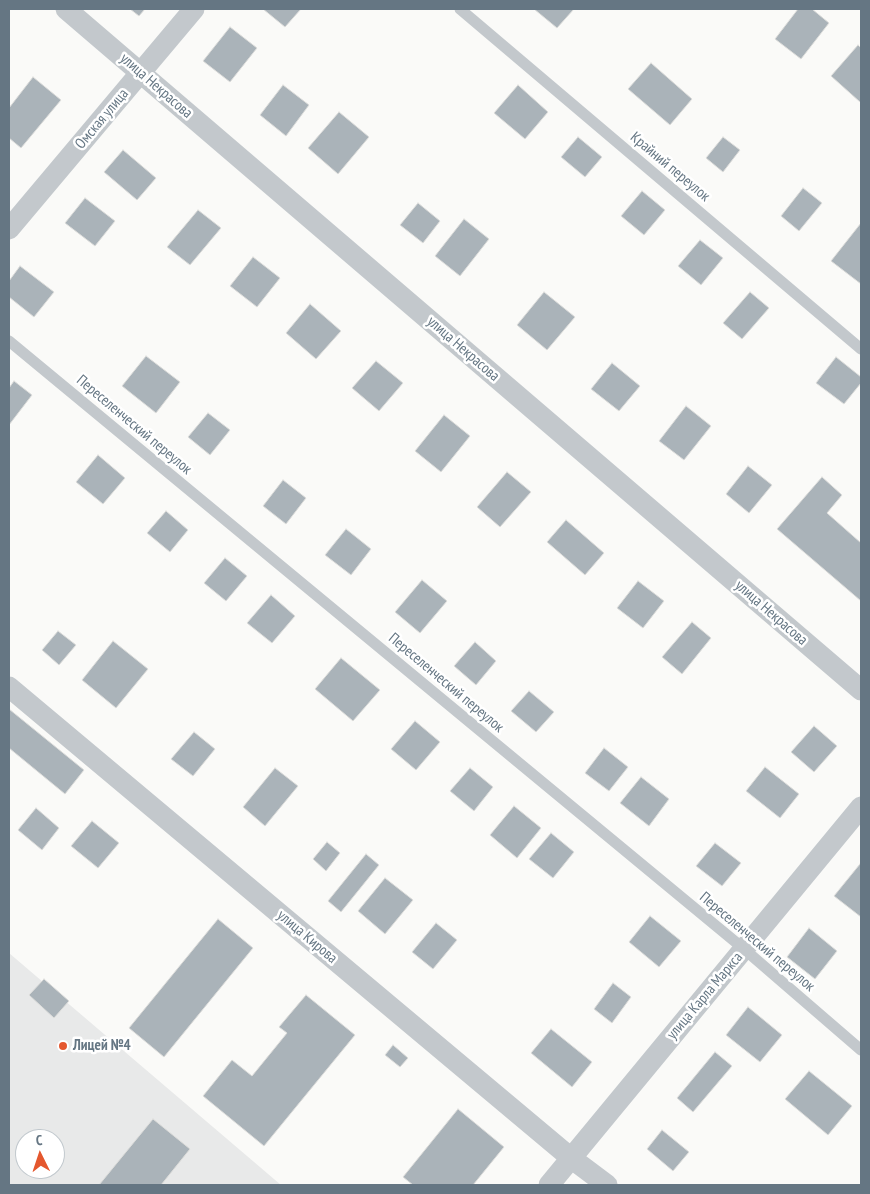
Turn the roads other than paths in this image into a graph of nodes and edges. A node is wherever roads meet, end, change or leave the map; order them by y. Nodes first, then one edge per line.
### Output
1 (66, 9) edge
2 (194, 9) edge
3 (460, 9) edge
4 (141, 73) junction
5 (9, 229) edge
6 (9, 341) edge
7 (861, 349) edge
8 (9, 687) edge
9 (861, 690) edge
10 (861, 807) edge
11 (744, 949) junction
12 (861, 1050) edge
13 (571, 1158) junction
14 (549, 1185) edge
15 (607, 1185) edge

1 - 4 street, улица Некрасова
2 - 4 street, Омская улица
3 - 7 lane, Крайний переулок
4 - 5 street, Омская улица
4 - 9 street, улица Некрасова
6 - 11 lane, Переселенческий переулок
8 - 13 street, улица Кирова
10 - 11 street, улица Карла Маркса
11 - 12 lane, Переселенческий переулок
11 - 13 street, улица Карла Маркса
13 - 14 street, улица Карла Маркса
13 - 15 street, улица Кирова

